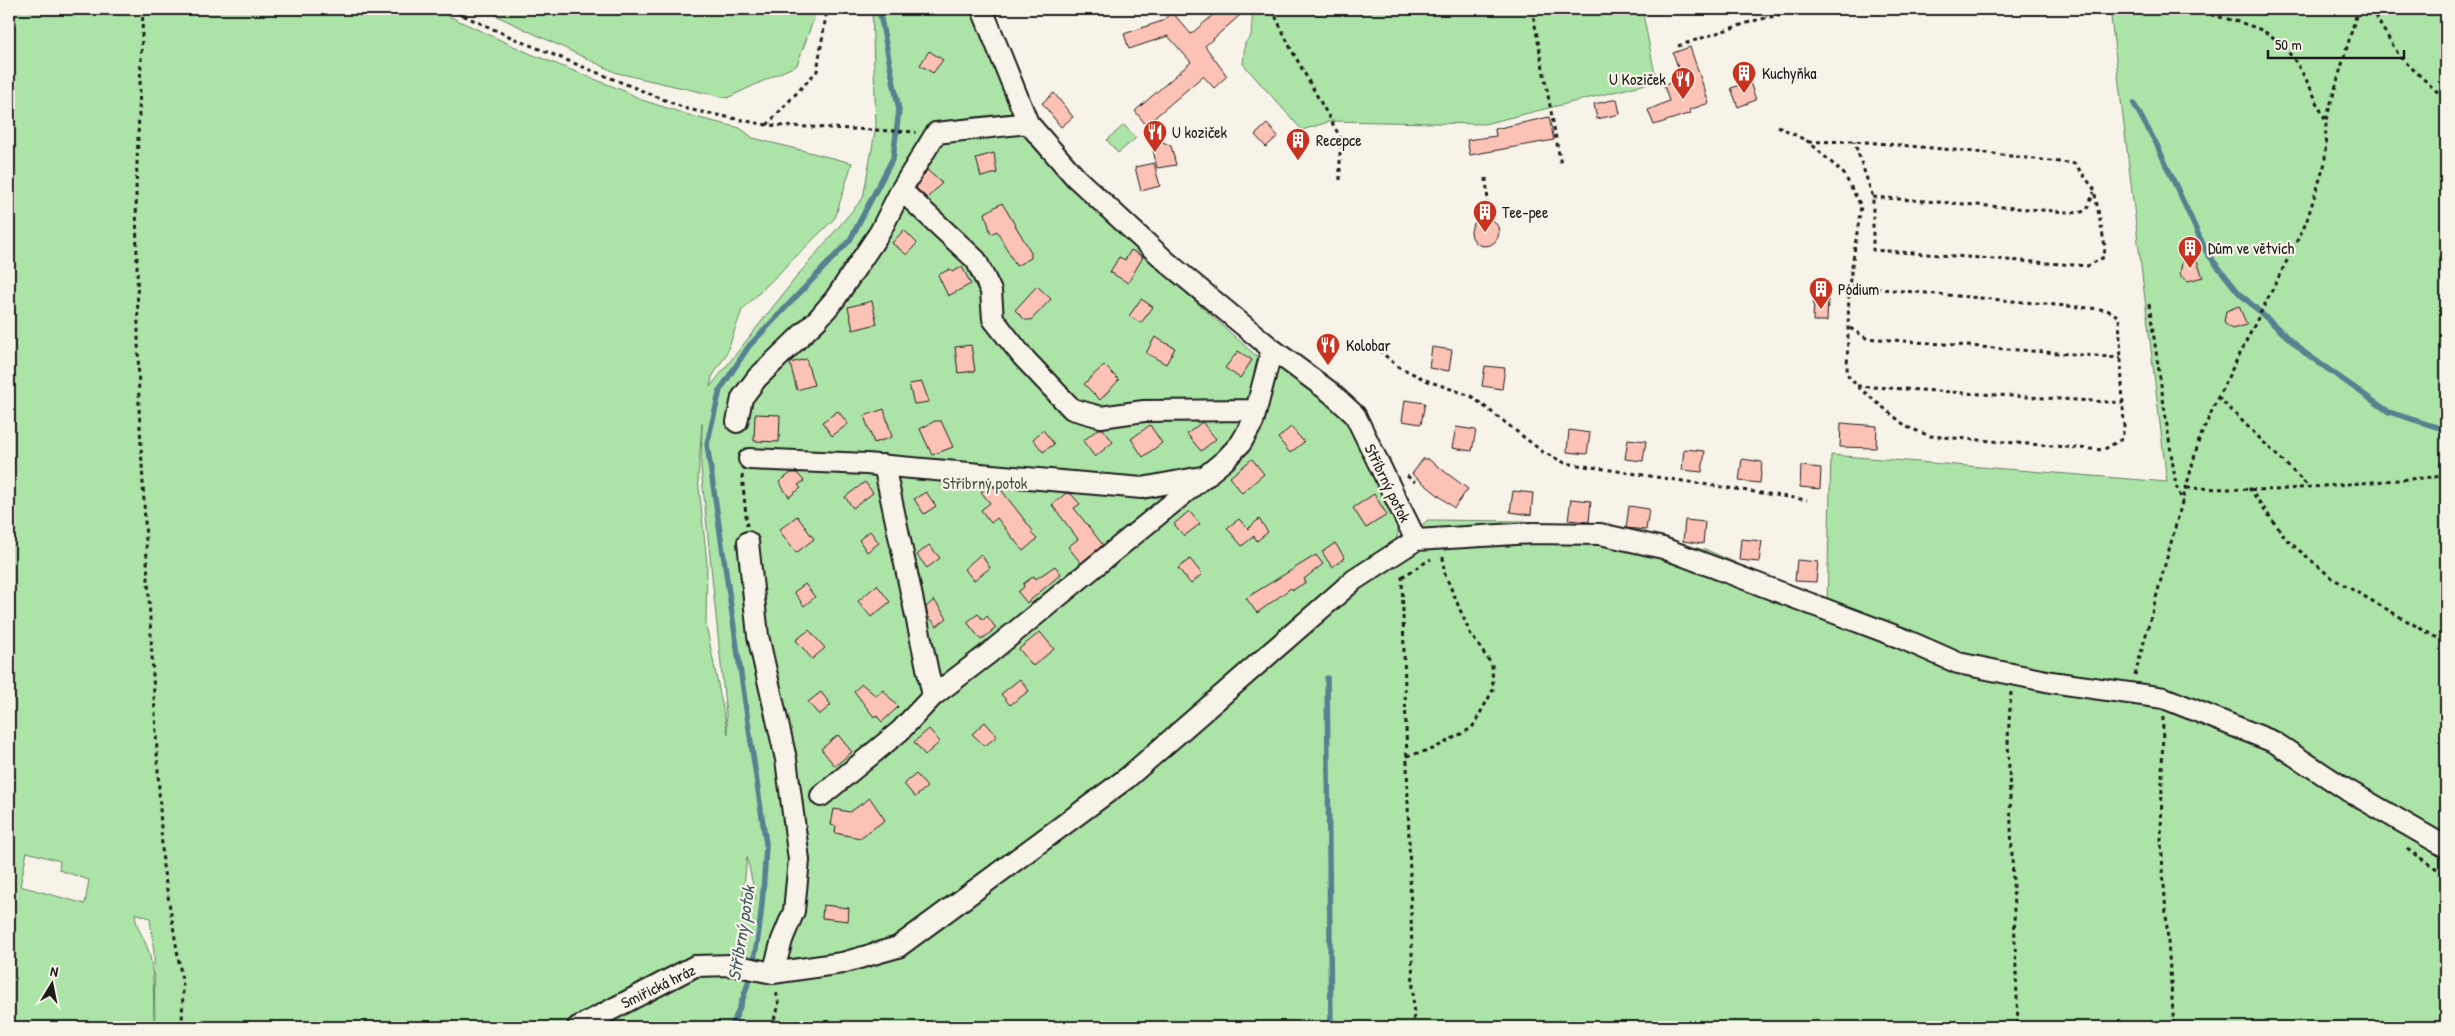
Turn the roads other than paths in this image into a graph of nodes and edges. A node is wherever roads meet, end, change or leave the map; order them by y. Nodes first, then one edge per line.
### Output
1 (982, 9) edge
2 (1028, 123) junction
3 (901, 190) junction
4 (1272, 348) junction
5 (1255, 410) junction
6 (737, 422) dead end
7 (745, 463) road end
8 (875, 465) junction
9 (1207, 476) junction
10 (748, 542) road end
11 (1408, 546) junction
12 (933, 696) junction
13 (821, 796) dead end
14 (2446, 847) edge
15 (773, 973) junction
16 (578, 1027) edge

1 - 2 lane, Stříbrný potok
2 - 3 lane
2 - 4 lane, Stříbrný potok
3 - 5 lane
3 - 6 lane
4 - 5 lane
4 - 11 lane, Stříbrný potok
5 - 9 lane
7 - 8 lane
8 - 9 lane
8 - 12 lane
9 - 12 lane
10 - 15 lane
11 - 14 lane
11 - 15 lane
12 - 13 lane
15 - 16 lane, Smiřická hráz

